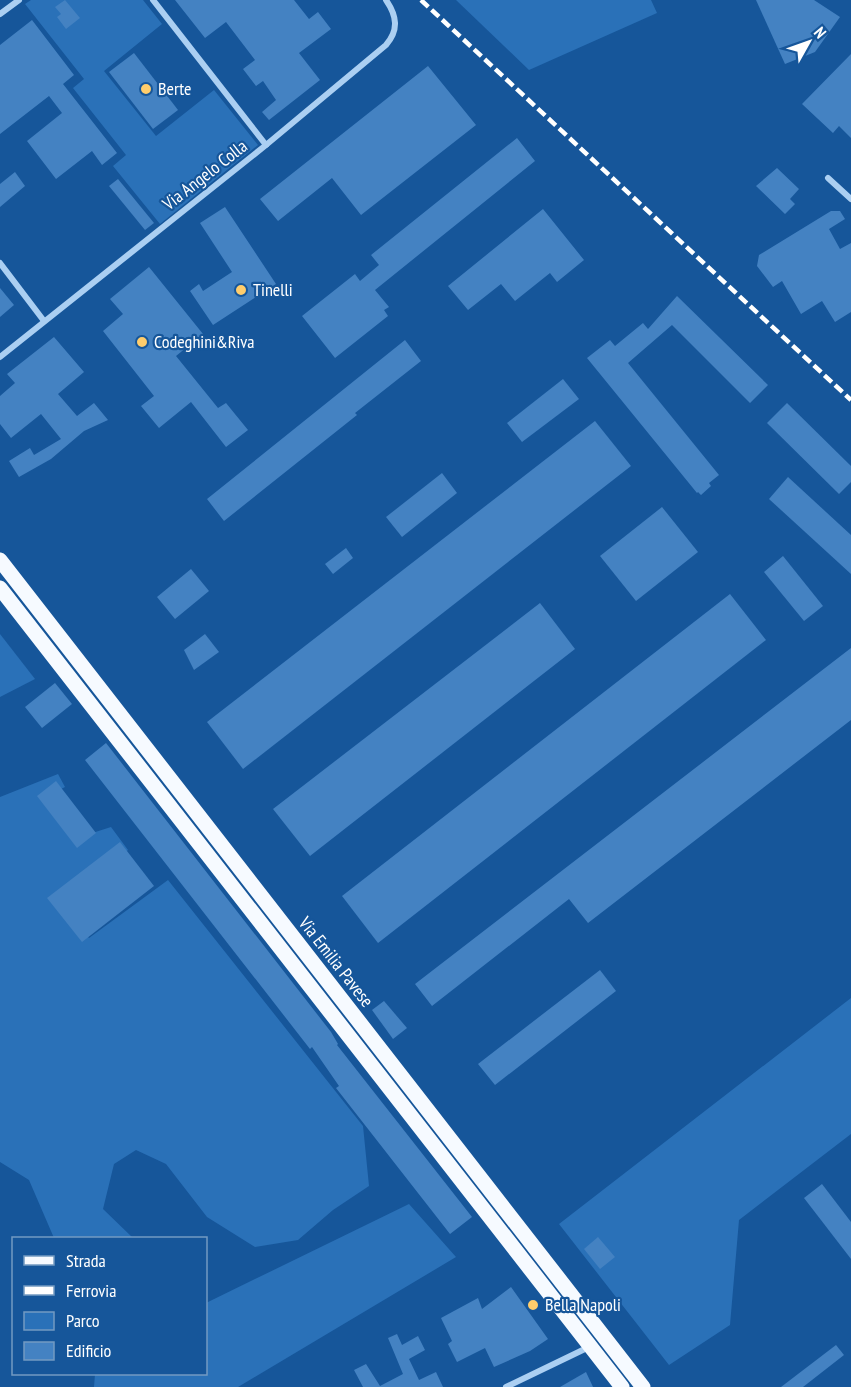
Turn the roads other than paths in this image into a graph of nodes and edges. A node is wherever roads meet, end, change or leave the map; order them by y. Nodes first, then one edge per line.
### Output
1 (19, 0) edge
2 (153, 0) edge
3 (386, 0) edge
4 (0, 14) edge
5 (266, 145) junction
6 (828, 177) dead end
7 (851, 199) edge
8 (0, 262) edge
9 (44, 321) junction
10 (0, 357) edge
11 (0, 560) edge
12 (0, 588) edge
13 (589, 1346) junction
14 (506, 1387) edge
15 (622, 1387) edge
16 (643, 1387) edge

1 - 4 street
2 - 5 street
3 - 5 street, Via Angelo Colla
5 - 9 street, Via Angelo Colla
6 - 7 street
8 - 9 street
9 - 10 street, Via Angelo Colla
11 - 16 main road, Via Emilia Pavese
12 - 13 main road, Via Emilia Pavese
13 - 14 street
13 - 15 main road, Via Emilia Pavese

